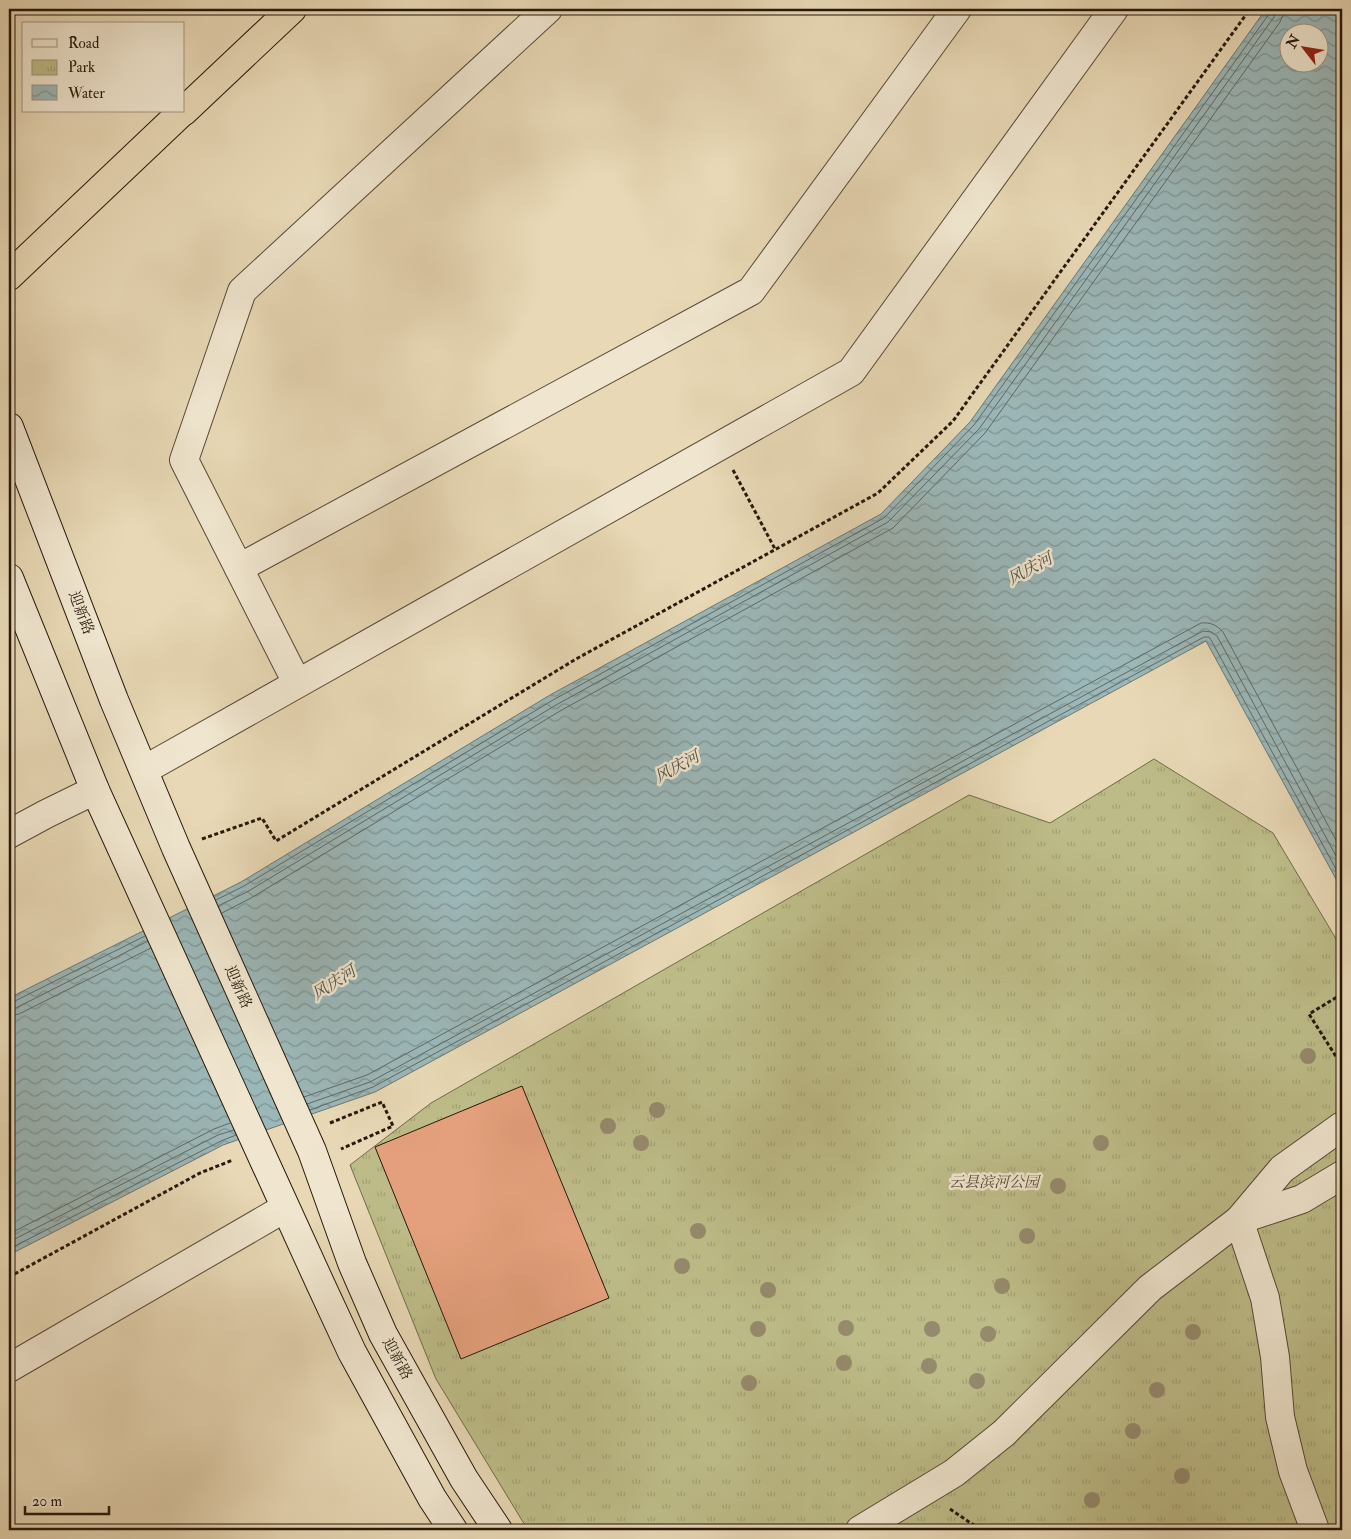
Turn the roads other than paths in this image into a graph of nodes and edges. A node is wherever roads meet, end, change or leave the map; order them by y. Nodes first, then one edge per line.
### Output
1 (292, 9) edge
2 (548, 9) edge
3 (956, 9) edge
4 (1114, 9) edge
5 (185, 110) edge
6 (183, 112) edge
7 (9, 276) edge
8 (9, 427) edge
9 (239, 568) junction
10 (9, 578) edge
11 (297, 683) junction
12 (144, 770) junction
13 (95, 790) junction
14 (9, 834) edge
15 (1342, 1126) edge
16 (1342, 1175) edge
17 (285, 1208) junction
18 (1239, 1220) junction
19 (9, 1368) edge
20 (453, 1530) edge
21 (498, 1530) edge
22 (860, 1530) edge
23 (1316, 1530) edge

1 - 5 highway
2 - 9 street
3 - 9 street
4 - 11 street
6 - 7 highway
8 - 12 street, 迎新路
9 - 11 street
10 - 13 street
11 - 12 street
12 - 21 street, 迎新路
13 - 14 street
13 - 17 street
15 - 18 street
16 - 18 street
17 - 19 street
17 - 20 street
18 - 22 street
18 - 23 street

